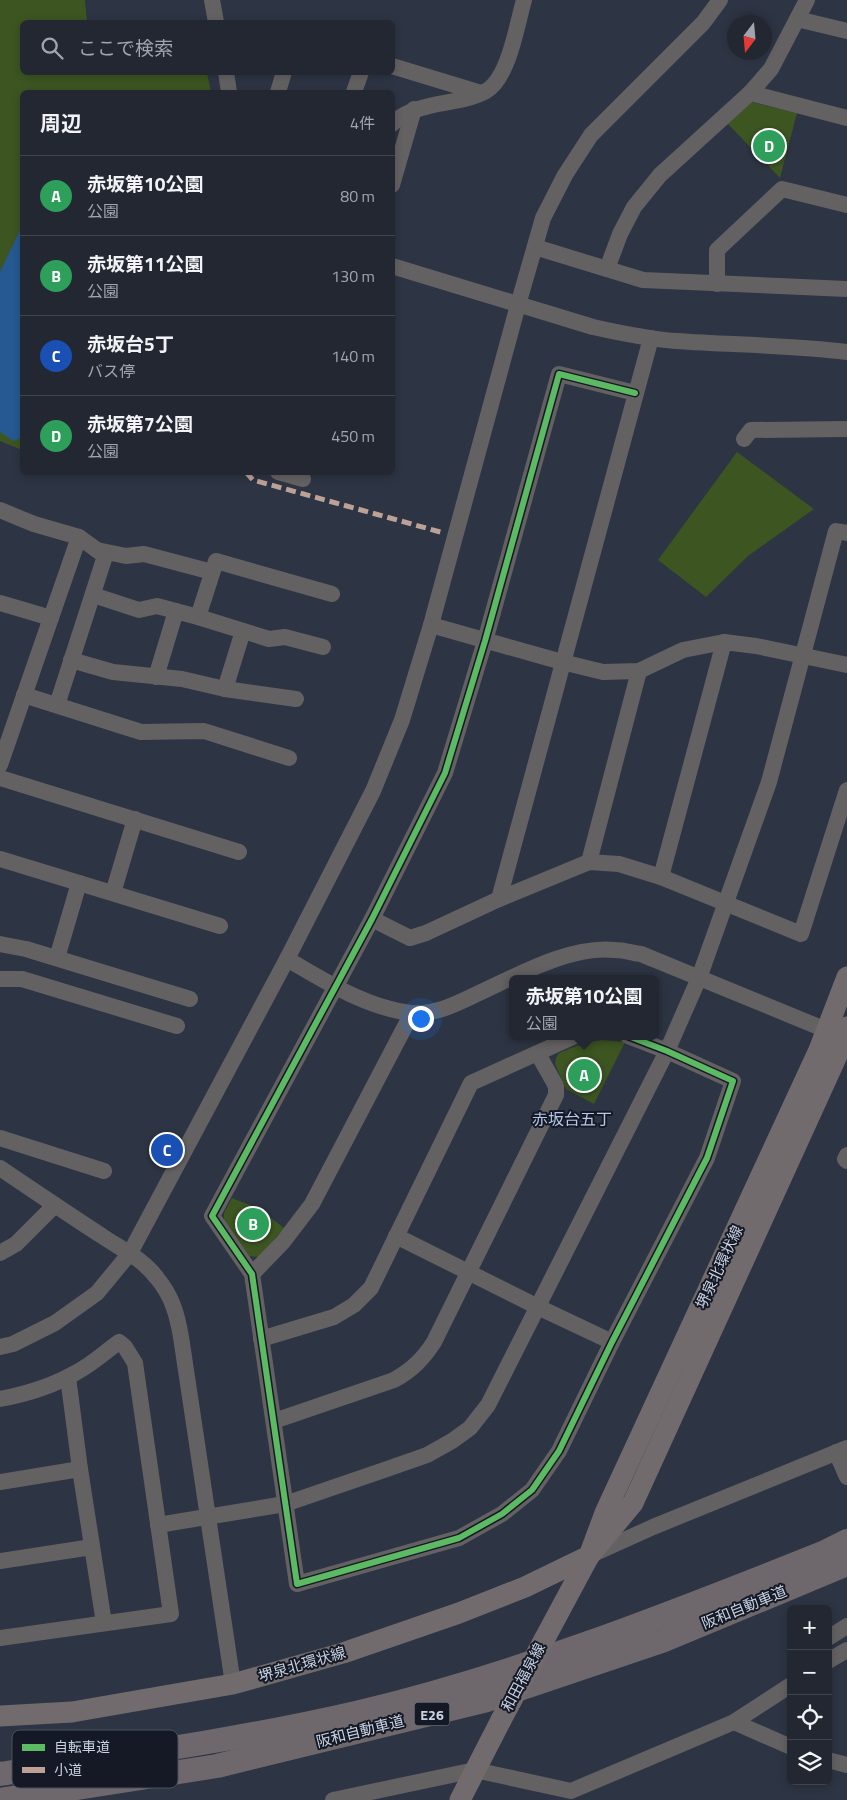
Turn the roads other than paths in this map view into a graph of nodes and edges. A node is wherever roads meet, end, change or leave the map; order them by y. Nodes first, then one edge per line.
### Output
1 (212, 0) edge
2 (524, 0) edge
3 (720, 0) edge
4 (807, 0) edge
5 (797, 19) junction
6 (216, 20) edge
7 (847, 31) edge
8 (395, 67) edge
9 (226, 75) edge
10 (283, 75) edge
11 (360, 75) edge
12 (229, 90) edge
13 (279, 90) edge
14 (355, 90) edge
15 (481, 93) junction
16 (750, 93) junction
17 (414, 109) junction
18 (847, 118) edge
19 (395, 122) edge
20 (395, 175) edge
21 (847, 205) edge
22 (535, 247) junction
23 (395, 267) edge
24 (608, 269) junction
25 (717, 284) junction
26 (847, 289) edge
27 (518, 305) junction
28 (651, 338) junction
29 (847, 352) edge
30 (635, 393) junction
31 (847, 429) edge
32 (744, 439) dead end
33 (289, 475) edge
34 (303, 479) dead end
35 (0, 510) edge
36 (847, 533) edge
37 (79, 537) junction
38 (97, 550) junction
39 (212, 572) junction
40 (332, 594) dead end
41 (93, 595) junction
42 (1, 607) edge
43 (176, 611) junction
44 (198, 617) junction
45 (50, 618) junction
46 (431, 625) junction
47 (243, 631) junction
48 (485, 641) junction
49 (724, 642) junction
50 (323, 646) dead end
51 (803, 655) junction
52 (71, 660) junction
53 (562, 662) junction
54 (847, 665) edge
55 (639, 671) junction
56 (156, 677) junction
57 (225, 689) junction
58 (24, 695) junction
59 (296, 699) dead end
60 (56, 705) junction
61 (289, 758) dead end
62 (0, 764) edge
63 (0, 778) edge
64 (847, 790) edge
65 (135, 819) junction
66 (239, 852) dead end
67 (0, 859) edge
68 (589, 862) junction
69 (661, 877) junction
70 (79, 883) junction
71 (112, 893) junction
72 (499, 899) junction
73 (726, 904) junction
74 (372, 919) junction
75 (220, 926) dead end
76 (0, 944) edge
77 (57, 958) junction
78 (287, 959) junction
79 (519, 975) edge
80 (847, 977) edge
81 (699, 978) junction
82 (0, 979) edge
83 (509, 979) edge
84 (335, 986) junction
85 (190, 999) dead end
86 (412, 1013) junction
87 (177, 1026) dead end
88 (841, 1033) edge
89 (567, 1040) edge
90 (638, 1040) edge
91 (667, 1051) junction
92 (538, 1054) junction
93 (0, 1138) edge
94 (847, 1155) edge
95 (847, 1160) edge
96 (0, 1168) edge
97 (104, 1171) dead end
98 (55, 1205) junction
99 (396, 1236) junction
100 (0, 1253) edge
101 (130, 1253) junction
102 (467, 1272) junction
103 (252, 1274) junction
104 (538, 1308) junction
105 (261, 1339) junction
106 (612, 1342) junction
107 (0, 1347) edge
108 (68, 1377) junction
109 (0, 1399) edge
110 (274, 1422) junction
111 (842, 1450) edge
112 (80, 1470) junction
113 (847, 1478) edge
114 (0, 1482) edge
115 (285, 1504) junction
116 (207, 1517) junction
117 (158, 1524) junction
118 (847, 1541) edge
119 (92, 1547) junction
120 (589, 1556) junction
121 (0, 1561) edge
122 (847, 1564) edge
123 (104, 1623) junction
124 (847, 1626) edge
125 (832, 1635) edge
126 (0, 1638) edge
127 (847, 1650) edge
128 (832, 1659) edge
129 (233, 1684) junction
130 (787, 1688) edge
131 (0, 1716) edge
132 (734, 1722) junction
133 (787, 1745) edge
134 (178, 1747) edge
135 (832, 1761) edge
136 (847, 1765) edge
137 (475, 1770) junction
138 (178, 1772) edge
139 (77, 1788) edge
140 (570, 1795) edge
141 (354, 1798) edge
142 (0, 1800) edge
143 (333, 1800) edge
144 (460, 1800) edge

1 - 6 street
2 - 15 street
3 - 22 street
4 - 5 street
5 - 7 street
5 - 16 street
8 - 15 street
9 - 12 street
10 - 13 street
11 - 14 street
15 - 17 street
16 - 18 street
16 - 24 street
17 - 19 street
17 - 20 street
21 - 25 street
22 - 24 street
22 - 27 street
23 - 27 street
24 - 25 street
25 - 26 street
27 - 28 street
27 - 46 street
28 - 29 street
28 - 30 street
30 - 48 street
30 - 53 street
31 - 32 street
33 - 34 street
35 - 37 street
36 - 51 street
37 - 38 street
37 - 45 street
38 - 39 street
38 - 41 street
39 - 40 street
39 - 44 street
41 - 43 street
41 - 52 street
42 - 45 street
43 - 44 street
43 - 56 street
44 - 47 street
45 - 58 street
46 - 48 street
46 - 78 street
47 - 50 street
47 - 57 street
48 - 53 street
48 - 74 street
49 - 51 street
49 - 55 street
49 - 69 street
51 - 54 street
51 - 73 street
52 - 56 street
52 - 60 street
53 - 55 street
53 - 72 street
55 - 68 street
56 - 57 street
57 - 59 street
58 - 60 street
58 - 62 street
60 - 61 street
63 - 65 street
64 - 73 street
65 - 66 street
65 - 71 street
67 - 70 street
68 - 69 street
68 - 72 street
69 - 73 street
70 - 71 street
70 - 77 street
71 - 75 street
72 - 74 street
73 - 81 street
74 - 84 street
76 - 77 street
77 - 85 street
78 - 84 street
78 - 101 street
79 - 81 street
80 - 88 main road, 堺泉北環状線
81 - 88 street
81 - 91 street
82 - 87 street
83 - 86 street
84 - 86 street
84 - 103 street
86 - 103 street
88 - 120 main road, 堺泉北環状線
89 - 92 street
90 - 91 street
91 - 104 street
91 - 106 street
92 - 99 street
92 - 102 street
93 - 97 street
94 - 95 street
96 - 98 street
98 - 100 street
98 - 101 street
99 - 102 street
99 - 105 street
101 - 107 street
101 - 116 street
102 - 104 street
102 - 110 street
103 - 105 street
104 - 106 street
104 - 115 street
105 - 110 street
106 - 115 street
108 - 109 street
108 - 112 street
108 - 117 street
110 - 115 street
111 - 113 street
111 - 120 street
112 - 114 street
112 - 119 street
115 - 116 street
116 - 117 street
116 - 129 street
117 - 123 street
118 - 134 highway, 阪和自動車道 / E26
119 - 121 street
119 - 123 street
120 - 129 main road, 堺泉北環状線
120 - 137 main road, 和田福泉線, bridge
122 - 138 highway, 阪和自動車道 / E26
123 - 126 street
124 - 125 street
127 - 128 street
129 - 131 main road, 堺泉北環状線
130 - 132 street
132 - 133 street
132 - 140 street
135 - 136 street
137 - 140 street
137 - 141 street
137 - 144 main road, 和田福泉線
139 - 142 highway, 阪和自動車道 / E26
141 - 143 street

